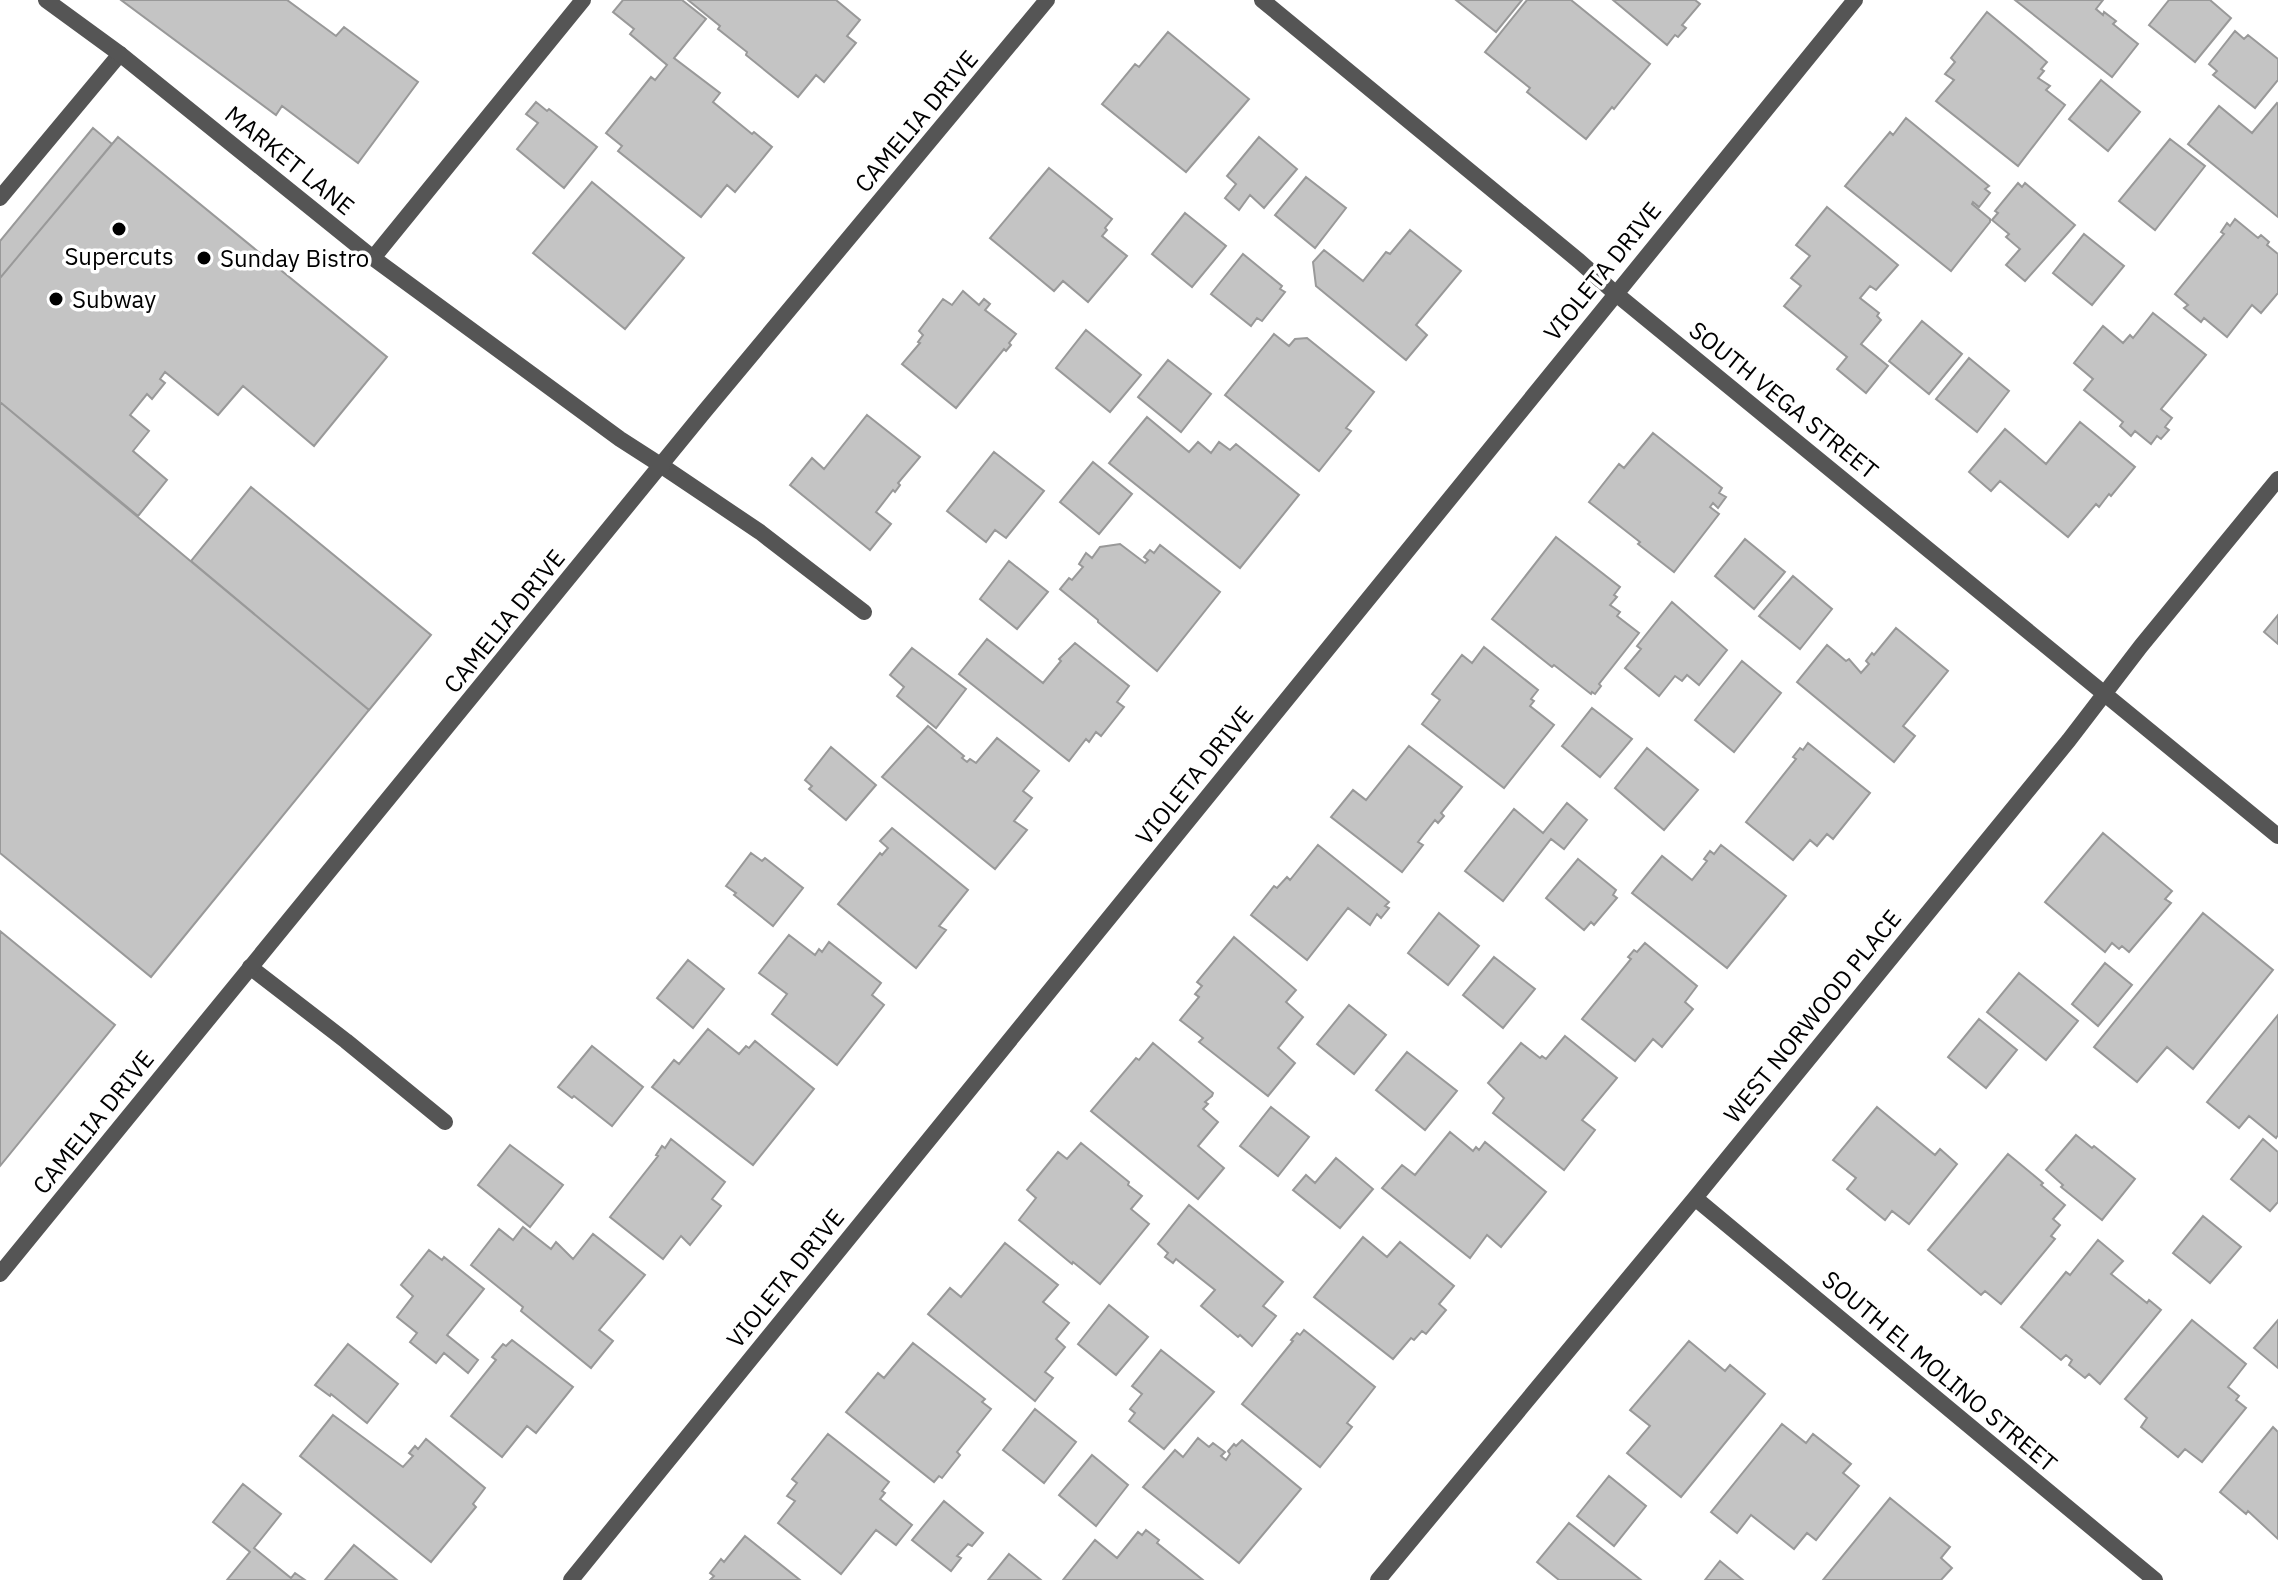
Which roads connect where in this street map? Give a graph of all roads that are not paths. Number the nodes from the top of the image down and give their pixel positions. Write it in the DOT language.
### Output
graph roads {
  1 [pos="46,0"];
  2 [pos="583,0"];
  3 [pos="1047,0"];
  4 [pos="1262,0"];
  5 [pos="1855,0"];
  6 [pos="120,54"];
  7 [pos="0,198"];
  8 [pos="373,258"];
  9 [pos="1615,293"];
  10 [pos="662,466"];
  11 [pos="2278,479"];
  12 [pos="864,612"];
  13 [pos="2104,693"];
  14 [pos="2278,836"];
  15 [pos="250,967"];
  16 [pos="445,1122"];
  17 [pos="1695,1198"];
  18 [pos="0,1274"];
  19 [pos="571,1580"];
  20 [pos="1378,1580"];
  21 [pos="2155,1580"];
  1 -- 6 [label="street, MARKET LANE"];
  2 -- 8 [label="street"];
  3 -- 10 [label="street, CAMELIA DRIVE"];
  4 -- 9 [label="street, SOUTH VEGA STREET"];
  5 -- 9 [label="street, VIOLETA DRIVE"];
  6 -- 7 [label="street"];
  6 -- 8 [label="street, MARKET LANE"];
  8 -- 10 [label="street, MARKET LANE"];
  9 -- 13 [label="street, SOUTH VEGA STREET"];
  9 -- 19 [label="street, VIOLETA DRIVE"];
  10 -- 12 [label="street, MARKET LANE"];
  10 -- 15 [label="street, CAMELIA DRIVE"];
  11 -- 13 [label="street, WEST NORWOOD PLACE"];
  13 -- 14 [label="street, SOUTH VEGA STREET"];
  13 -- 17 [label="street, WEST NORWOOD PLACE"];
  15 -- 16 [label="street"];
  15 -- 18 [label="street, CAMELIA DRIVE"];
  17 -- 20 [label="street, WEST NORWOOD PLACE"];
  17 -- 21 [label="street, SOUTH EL MOLINO STREET"];
}
